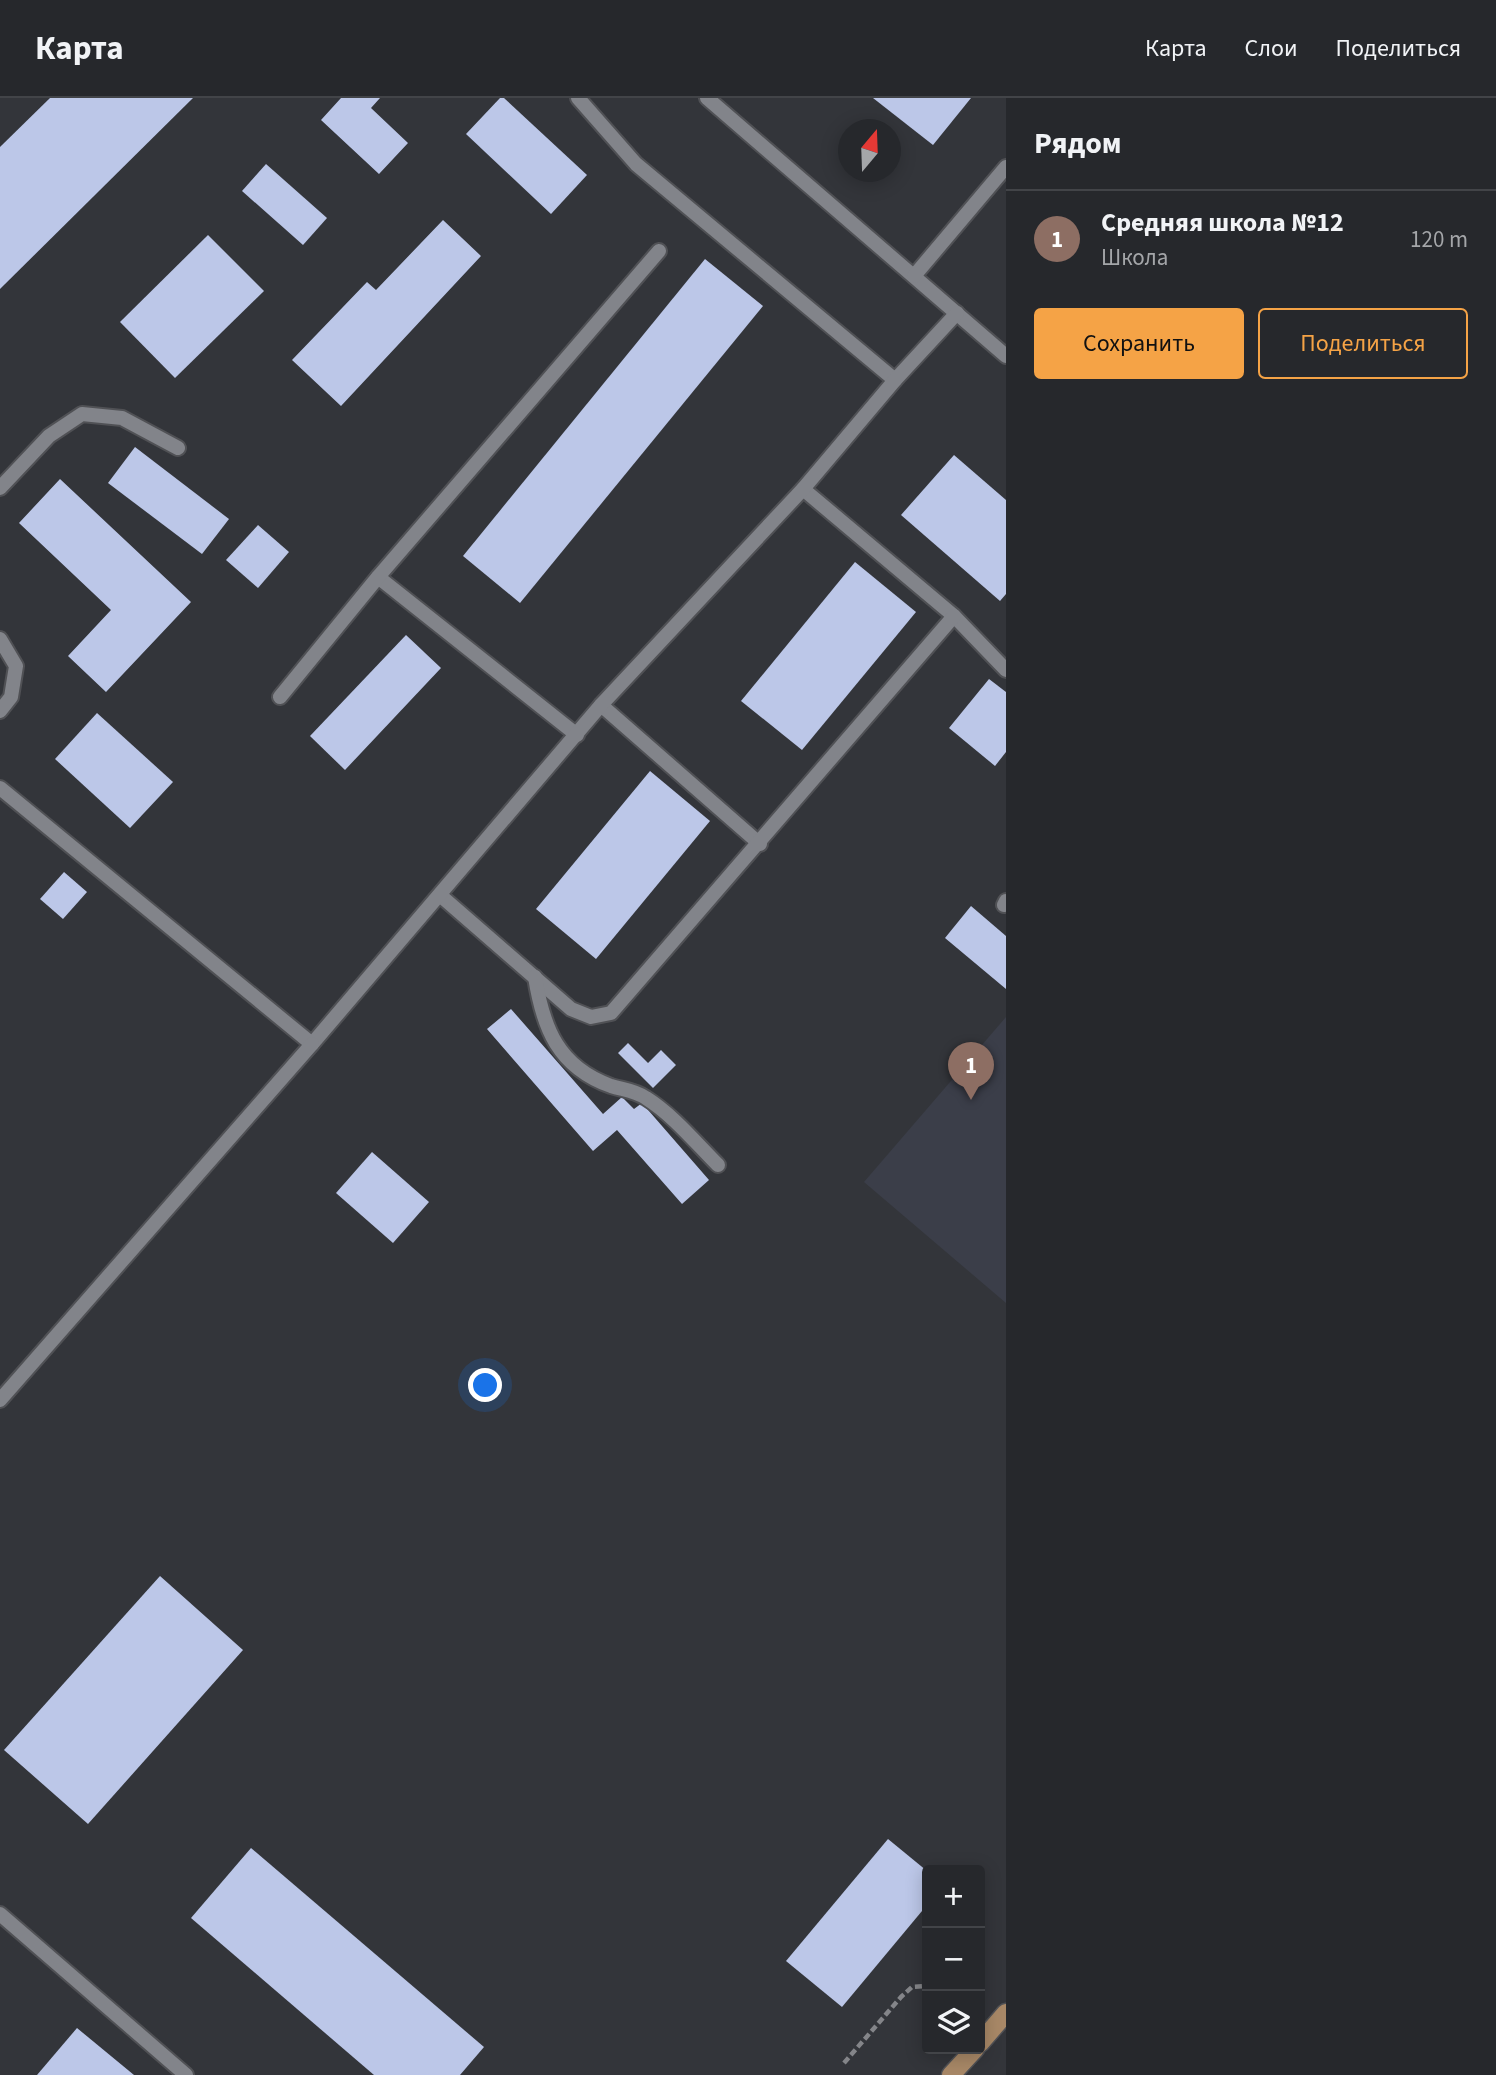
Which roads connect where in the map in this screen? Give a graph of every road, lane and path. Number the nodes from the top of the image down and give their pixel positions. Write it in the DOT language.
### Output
graph roads {
  1 [pos="578,98"];
  2 [pos="707,98"];
  3 [pos="1006,167"];
  4 [pos="659,251"];
  5 [pos="914,276"];
  6 [pos="957,313"];
  7 [pos="1006,356"];
  8 [pos="895,380"];
  9 [pos="178,448"];
  10 [pos="0,488"];
  11 [pos="803,489"];
  12 [pos="379,577"];
  13 [pos="954,616"];
  14 [pos="0,639"];
  15 [pos="1006,670"];
  16 [pos="281,697"];
  17 [pos="601,705"];
  18 [pos="0,711"];
  19 [pos="577,736"];
  20 [pos="0,788"];
  21 [pos="760,844"];
  22 [pos="441,896"];
  23 [pos="535,977"];
  24 [pos="312,1044"];
  25 [pos="718,1165"];
  26 [pos="0,1400"];
  27 [pos="0,1913"];
  28 [pos="922,1986"];
  29 [pos="1006,2013"];
  30 [pos="985,2037"];
  31 [pos="970,2054"];
  32 [pos="844,2063"];
  33 [pos="186,2075"];
  34 [pos="951,2075"];
  1 -- 8 [label="street"];
  2 -- 5 [label="street"];
  3 -- 5 [label="street"];
  4 -- 12 [label="street"];
  5 -- 6 [label="street"];
  6 -- 7 [label="street"];
  6 -- 8 [label="street"];
  8 -- 11 [label="street"];
  9 -- 10 [label="street"];
  11 -- 13 [label="street"];
  11 -- 17 [label="street"];
  12 -- 16 [label="street"];
  12 -- 19 [label="street"];
  13 -- 15 [label="street"];
  13 -- 21 [label="street"];
  14 -- 18 [label="street"];
  17 -- 19 [label="street"];
  17 -- 21 [label="street"];
  19 -- 22 [label="street"];
  20 -- 24 [label="street"];
  21 -- 23 [label="street"];
  22 -- 23 [label="street"];
  22 -- 24 [label="street"];
  23 -- 25 [label="street"];
  24 -- 26 [label="street"];
  27 -- 33 [label="street"];
  28 -- 32 [label="path"];
  29 -- 30 [label="main road"];
  31 -- 34 [label="main road"];
}
